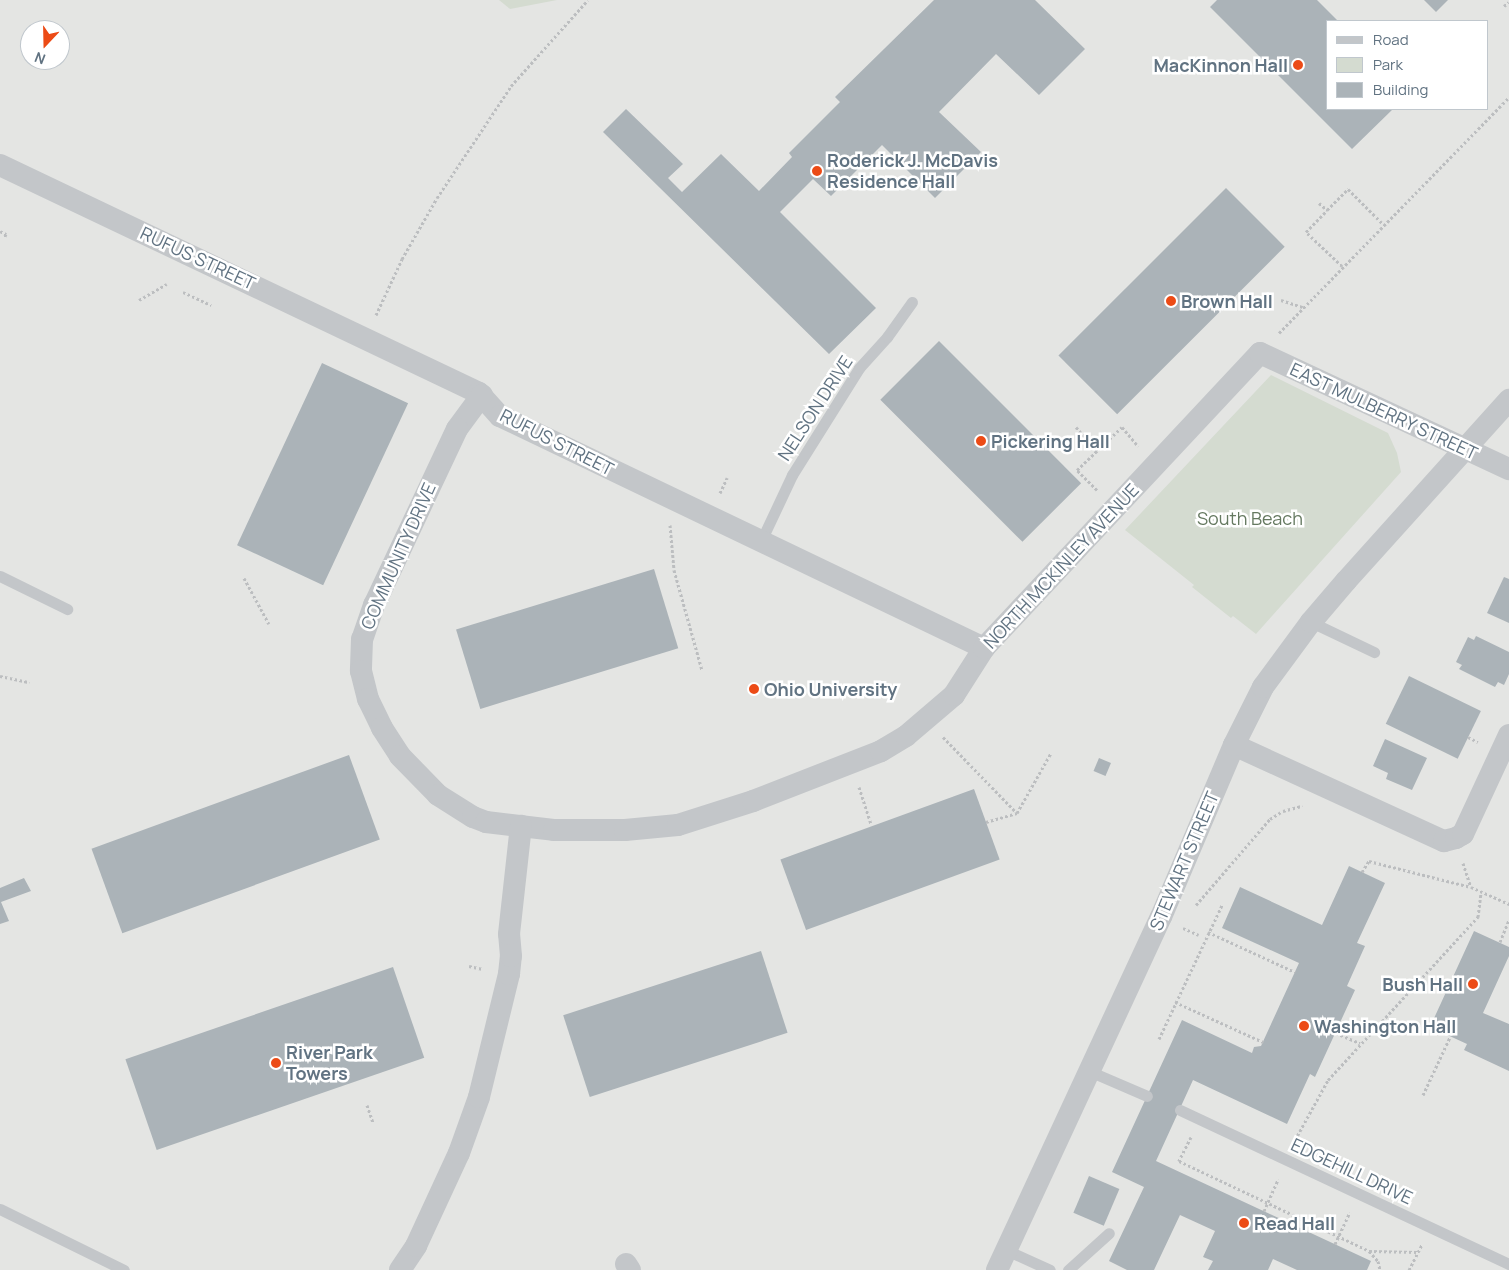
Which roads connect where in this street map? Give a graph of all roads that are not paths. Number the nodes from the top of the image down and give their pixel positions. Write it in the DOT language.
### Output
graph roads {
  1 [pos="0,164"];
  2 [pos="912,302"];
  3 [pos="1260,353"];
  4 [pos="482,395"];
  5 [pos="1509,400"];
  6 [pos="1464,449"];
  7 [pos="1509,469"];
  8 [pos="762,541"];
  9 [pos="0,576"];
  10 [pos="67,609"];
  11 [pos="1311,622"];
  12 [pos="984,648"];
  13 [pos="1374,652"];
  14 [pos="1509,735"];
  15 [pos="1234,744"];
  16 [pos="521,826"];
  17 [pos="1090,1071"];
  18 [pos="1147,1096"];
  19 [pos="1180,1110"];
  20 [pos="0,1210"];
  21 [pos="1109,1233"];
  22 [pos="1002,1260"];
  23 [pos="1509,1264"];
  24 [pos="124,1270"];
  25 [pos="400,1270"];
  26 [pos="1050,1270"];
  27 [pos="1068,1270"];
  1 -- 4 [label="street, RUFUS STREET"];
  2 -- 8 [label="lane, NELSON DRIVE"];
  3 -- 6 [label="street, EAST MULBERRY STREET"];
  3 -- 12 [label="street, NORTH MCKINLEY AVENUE"];
  4 -- 8 [label="street, RUFUS STREET"];
  4 -- 16 [label="street, COMMUNITY DRIVE"];
  5 -- 6 [label="street, STEWART STREET"];
  6 -- 7 [label="street, EAST MULBERRY STREET"];
  6 -- 11 [label="street, STEWART STREET"];
  8 -- 12 [label="street, RUFUS STREET"];
  9 -- 10 [label="lane"];
  11 -- 13 [label="lane"];
  11 -- 15 [label="street, STEWART STREET"];
  12 -- 16 [label="street, NORTH MCKINLEY AVENUE"];
  14 -- 15 [label="street"];
  15 -- 17 [label="street, STEWART STREET"];
  16 -- 25 [label="street"];
  17 -- 18 [label="lane"];
  17 -- 22 [label="street, STEWART STREET"];
  19 -- 23 [label="lane, EDGEHILL DRIVE"];
  20 -- 24 [label="lane"];
  21 -- 27 [label="lane"];
  22 -- 26 [label="lane"];
}
